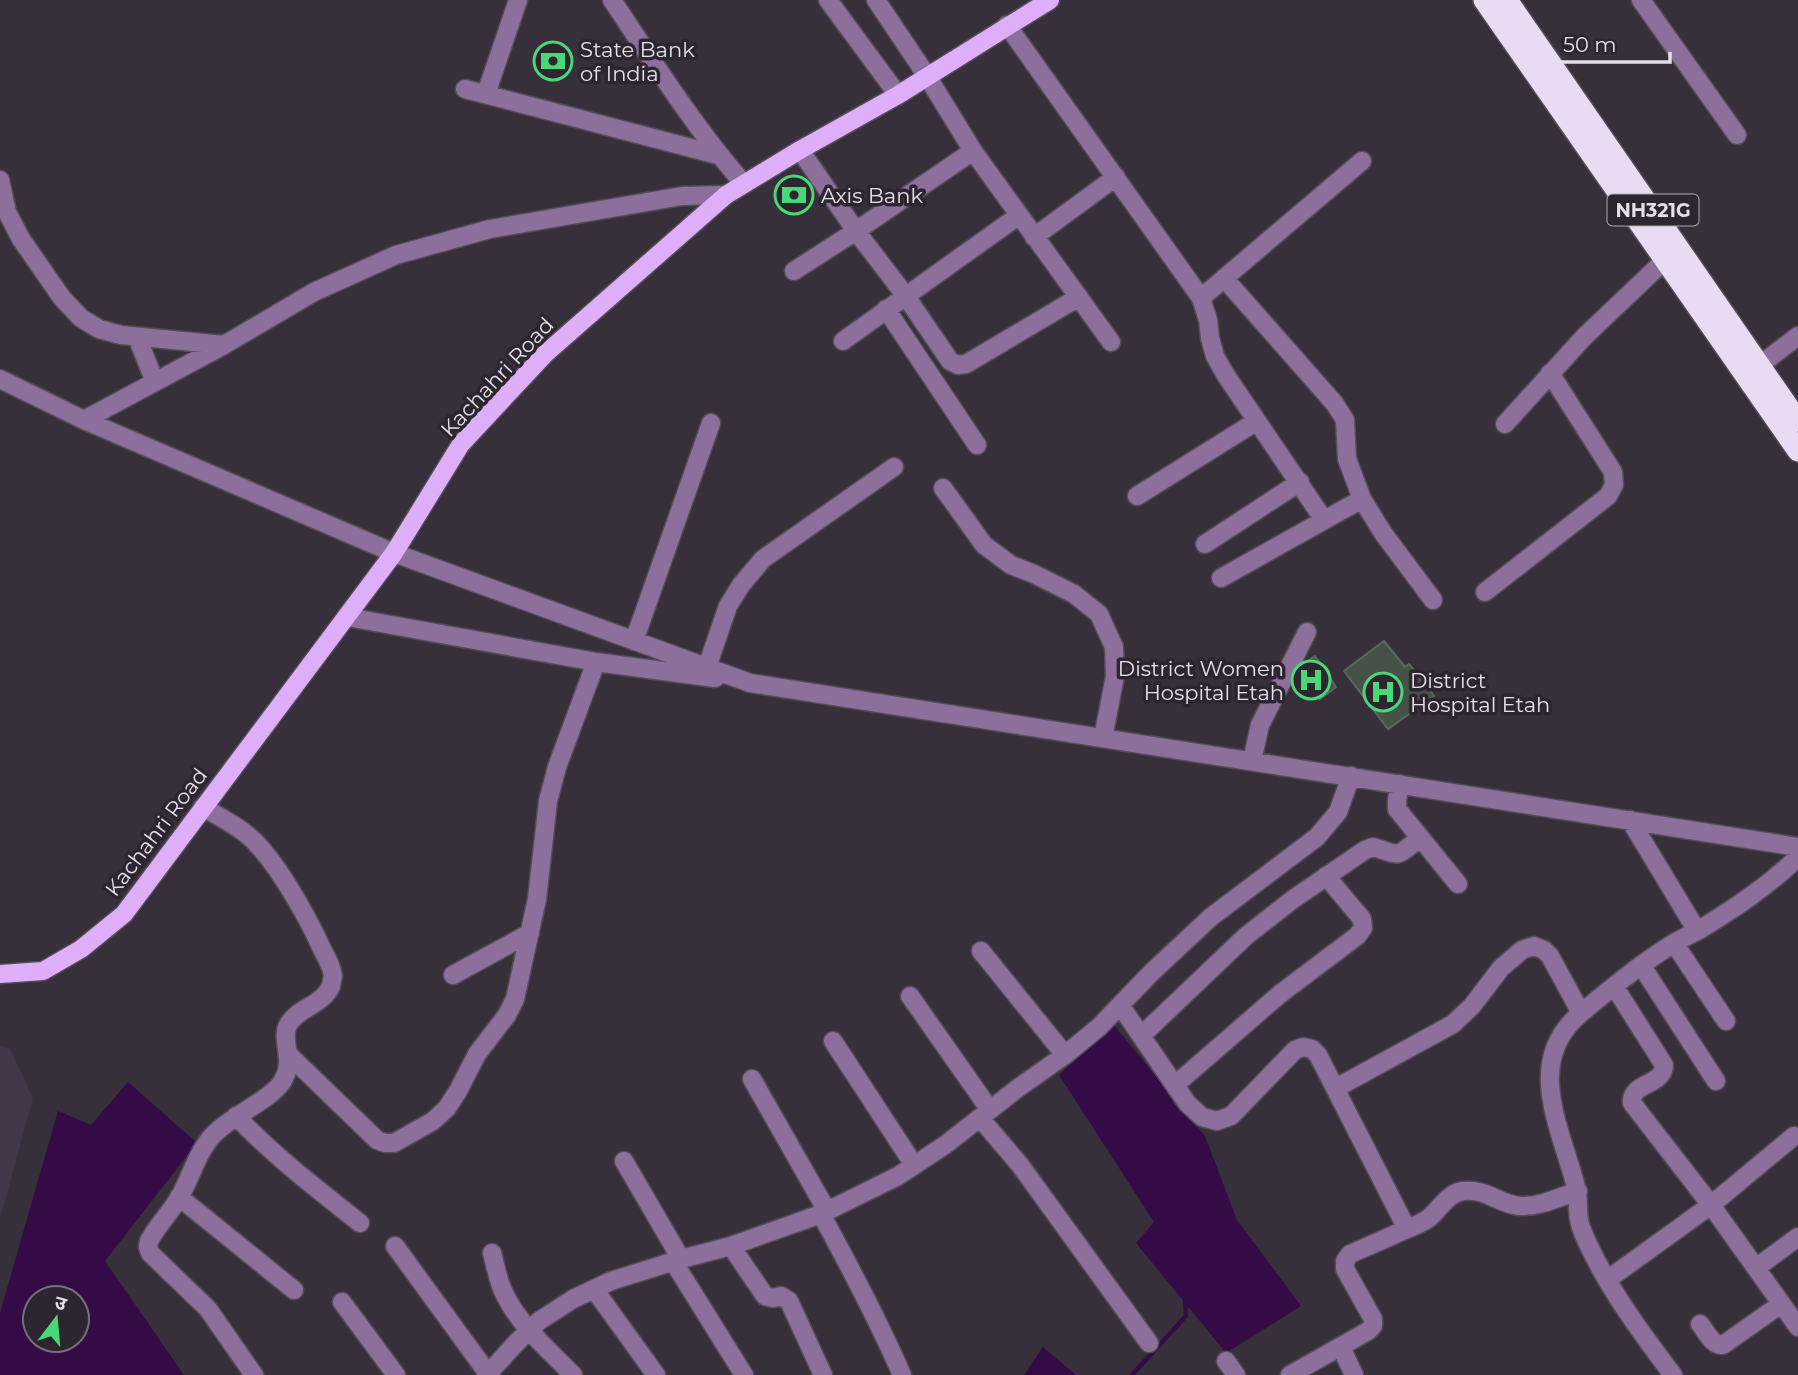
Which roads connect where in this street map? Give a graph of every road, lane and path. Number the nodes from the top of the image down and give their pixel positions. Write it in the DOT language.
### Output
graph roads {
  1 [pos="518,0"];
  2 [pos="612,0"];
  3 [pos="828,0"];
  4 [pos="876,0"];
  5 [pos="1050,0"];
  6 [pos="1507,0"];
  7 [pos="1641,0"];
  8 [pos="1487,1"];
  9 [pos="1007,25"];
  10 [pos="927,76"];
  11 [pos="465,89"];
  12 [pos="486,94"];
  13 [pos="898,95"];
  14 [pos="1737,135"];
  15 [pos="800,150"];
  16 [pos="973,151"];
  17 [pos="718,155"];
  18 [pos="1362,161"];
  19 [pos="1116,177"];
  20 [pos="0,180"];
  21 [pos="744,184"];
  22 [pos="726,195"];
  23 [pos="1018,216"];
  24 [pos="856,231"];
  25 [pos="1034,237"];
  26 [pos="1665,260"];
  27 [pos="794,271"];
  28 [pos="1224,278"];
  29 [pos="905,295"];
  30 [pos="1079,297"];
  31 [pos="1201,298"];
  32 [pos="886,309"];
  33 [pos="1798,336"];
  34 [pos="136,337"];
  35 [pos="843,341"];
  36 [pos="1111,342"];
  37 [pos="224,345"];
  38 [pos="1760,365"];
  39 [pos="1550,373"];
  40 [pos="0,379"];
  41 [pos="155,382"];
  42 [pos="84,419"];
  43 [pos="1798,421"];
  44 [pos="1257,422"];
  45 [pos="711,423"];
  46 [pos="1506,424"];
  47 [pos="977,445"];
  48 [pos="1798,452"];
  49 [pos="894,467"];
  50 [pos="1300,482"];
  51 [pos="943,488"];
  52 [pos="1137,496"];
  53 [pos="1362,499"];
  54 [pos="1324,520"];
  55 [pos="1205,544"];
  56 [pos="394,554"];
  57 [pos="1221,578"];
  58 [pos="1485,592"];
  59 [pos="1433,600"];
  60 [pos="346,617"];
  61 [pos="1307,632"];
  62 [pos="634,641"];
  63 [pos="596,662"];
  64 [pos="707,667"];
  65 [pos="750,683"];
  66 [pos="1103,738"];
  67 [pos="1252,761"];
  68 [pos="1350,776"];
  69 [pos="1400,784"];
  70 [pos="204,807"];
  71 [pos="1630,820"];
  72 [pos="1420,838"];
  73 [pos="1798,848"];
  74 [pos="1798,857"];
  75 [pos="1326,877"];
  76 [pos="1458,884"];
  77 [pos="1697,931"];
  78 [pos="530,933"];
  79 [pos="1674,943"];
  80 [pos="981,951"];
  81 [pos="1641,965"];
  82 [pos="0,974"];
  83 [pos="453,975"];
  84 [pos="1614,986"];
  85 [pos="910,996"];
  86 [pos="1120,1005"];
  87 [pos="1581,1013"];
  88 [pos="1726,1021"];
  89 [pos="1141,1036"];
  90 [pos="833,1041"];
  91 [pos="289,1055"];
  92 [pos="1065,1055"];
  93 [pos="752,1079"];
  94 [pos="1716,1082"];
  95 [pos="1175,1085"];
  96 [pos="1336,1088"];
  97 [pos="985,1114"];
  98 [pos="236,1116"];
  99 [pos="1794,1136"];
  100 [pos="624,1161"];
  101 [pos="914,1165"];
  102 [pos="1578,1191"];
  103 [pos="179,1197"];
  104 [pos="1711,1205"];
  105 [pos="824,1213"];
  106 [pos="360,1223"];
  107 [pos="1407,1229"];
  108 [pos="1798,1237"];
  109 [pos="395,1246"];
  110 [pos="731,1246"];
  111 [pos="492,1253"];
  112 [pos="677,1260"];
  113 [pos="1756,1268"];
  114 [pos="1607,1280"];
  115 [pos="594,1289"];
  116 [pos="294,1290"];
  117 [pos="342,1302"];
  118 [pos="1781,1304"];
  119 [pos="1700,1324"];
  120 [pos="1798,1327"];
  121 [pos="530,1331"];
  122 [pos="1149,1343"];
  123 [pos="1340,1347"];
  124 [pos="254,1375"];
  125 [pos="396,1375"];
  126 [pos="488,1375"];
  127 [pos="573,1375"];
  128 [pos="656,1375"];
  129 [pos="744,1375"];
  130 [pos="823,1375"];
  131 [pos="902,1375"];
  132 [pos="1290,1375"];
  133 [pos="1354,1375"];
  134 [pos="1673,1375"];
  1 -- 12 [label="street"];
  2 -- 17 [label="street"];
  3 -- 13 [label="street"];
  4 -- 10 [label="street"];
  5 -- 9 [label="main road, Kachahri Road"];
  6 -- 38 [label="highway, NH321G"];
  7 -- 14 [label="street"];
  8 -- 26 [label="highway"];
  9 -- 10 [label="main road, Kachahri Road"];
  9 -- 19 [label="street"];
  10 -- 13 [label="main road, Kachahri Road"];
  10 -- 16 [label="street"];
  11 -- 12 [label="street"];
  12 -- 17 [label="street"];
  13 -- 15 [label="main road, Kachahri Road"];
  15 -- 21 [label="main road, Kachahri Road"];
  15 -- 24 [label="street"];
  16 -- 23 [label="street"];
  16 -- 24 [label="street"];
  17 -- 21 [label="street"];
  18 -- 28 [label="street"];
  19 -- 25 [label="street"];
  19 -- 31 [label="street"];
  20 -- 34 [label="street"];
  21 -- 22 [label="main road, Kachahri Road"];
  22 -- 37 [label="street"];
  22 -- 56 [label="main road, Kachahri Road"];
  23 -- 25 [label="street"];
  23 -- 29 [label="street"];
  24 -- 27 [label="street"];
  24 -- 29 [label="street"];
  25 -- 30 [label="street"];
  26 -- 39 [label="street"];
  26 -- 48 [label="highway"];
  28 -- 31 [label="street"];
  28 -- 53 [label="street"];
  29 -- 30 [label="street"];
  29 -- 32 [label="street"];
  30 -- 36 [label="street"];
  31 -- 44 [label="street"];
  32 -- 35 [label="street"];
  32 -- 47 [label="street"];
  33 -- 38 [label="street"];
  34 -- 37 [label="street"];
  34 -- 41 [label="street"];
  37 -- 41 [label="street"];
  38 -- 43 [label="highway, NH321G"];
  39 -- 46 [label="street"];
  39 -- 58 [label="street"];
  40 -- 42 [label="street"];
  41 -- 42 [label="street"];
  42 -- 56 [label="street"];
  44 -- 50 [label="street"];
  44 -- 52 [label="street"];
  45 -- 62 [label="street"];
  49 -- 64 [label="street"];
  50 -- 54 [label="street"];
  50 -- 55 [label="street"];
  51 -- 66 [label="street"];
  53 -- 54 [label="street"];
  53 -- 59 [label="street"];
  54 -- 57 [label="street"];
  56 -- 60 [label="main road, Kachahri Road"];
  56 -- 62 [label="street"];
  60 -- 63 [label="street"];
  60 -- 70 [label="main road, Kachahri Road"];
  61 -- 67 [label="street"];
  62 -- 64 [label="street"];
  63 -- 65 [label="street"];
  63 -- 78 [label="street"];
  64 -- 65 [label="street"];
  65 -- 66 [label="street"];
  66 -- 67 [label="street"];
  67 -- 68 [label="street"];
  68 -- 69 [label="street"];
  68 -- 86 [label="street"];
  69 -- 71 [label="street"];
  69 -- 72 [label="street"];
  70 -- 82 [label="main road, Kachahri Road"];
  70 -- 91 [label="street"];
  71 -- 73 [label="street"];
  71 -- 77 [label="street"];
  72 -- 75 [label="street"];
  72 -- 76 [label="street"];
  74 -- 77 [label="street"];
  75 -- 89 [label="street"];
  75 -- 95 [label="street"];
  77 -- 79 [label="street"];
  78 -- 83 [label="street"];
  78 -- 91 [label="street"];
  79 -- 81 [label="street"];
  79 -- 88 [label="street"];
  80 -- 92 [label="street"];
  81 -- 84 [label="street"];
  81 -- 94 [label="street"];
  84 -- 87 [label="street"];
  84 -- 104 [label="street"];
  85 -- 97 [label="street"];
  86 -- 89 [label="street"];
  86 -- 92 [label="street"];
  87 -- 96 [label="street"];
  87 -- 102 [label="street"];
  89 -- 95 [label="street"];
  90 -- 101 [label="street"];
  91 -- 98 [label="street"];
  92 -- 97 [label="street"];
  93 -- 105 [label="street"];
  95 -- 96 [label="street"];
  96 -- 107 [label="street"];
  97 -- 101 [label="street"];
  97 -- 122 [label="street"];
  98 -- 103 [label="street"];
  98 -- 106 [label="street"];
  99 -- 104 [label="street"];
  100 -- 112 [label="street"];
  101 -- 105 [label="street"];
  102 -- 107 [label="street"];
  102 -- 114 [label="street"];
  103 -- 116 [label="street"];
  103 -- 124 [label="street"];
  104 -- 113 [label="street"];
  104 -- 114 [label="street"];
  105 -- 110 [label="street"];
  105 -- 131 [label="street"];
  107 -- 123 [label="street"];
  108 -- 113 [label="street"];
  109 -- 126 [label="street"];
  110 -- 112 [label="street"];
  110 -- 130 [label="street"];
  111 -- 121 [label="street"];
  112 -- 115 [label="street"];
  112 -- 129 [label="street"];
  113 -- 118 [label="street"];
  114 -- 134 [label="street"];
  115 -- 121 [label="street"];
  115 -- 128 [label="street"];
  117 -- 125 [label="street"];
  118 -- 119 [label="street"];
  118 -- 120 [label="street"];
  121 -- 126 [label="street"];
  121 -- 127 [label="street"];
  123 -- 132 [label="street"];
  123 -- 133 [label="street"];
}
